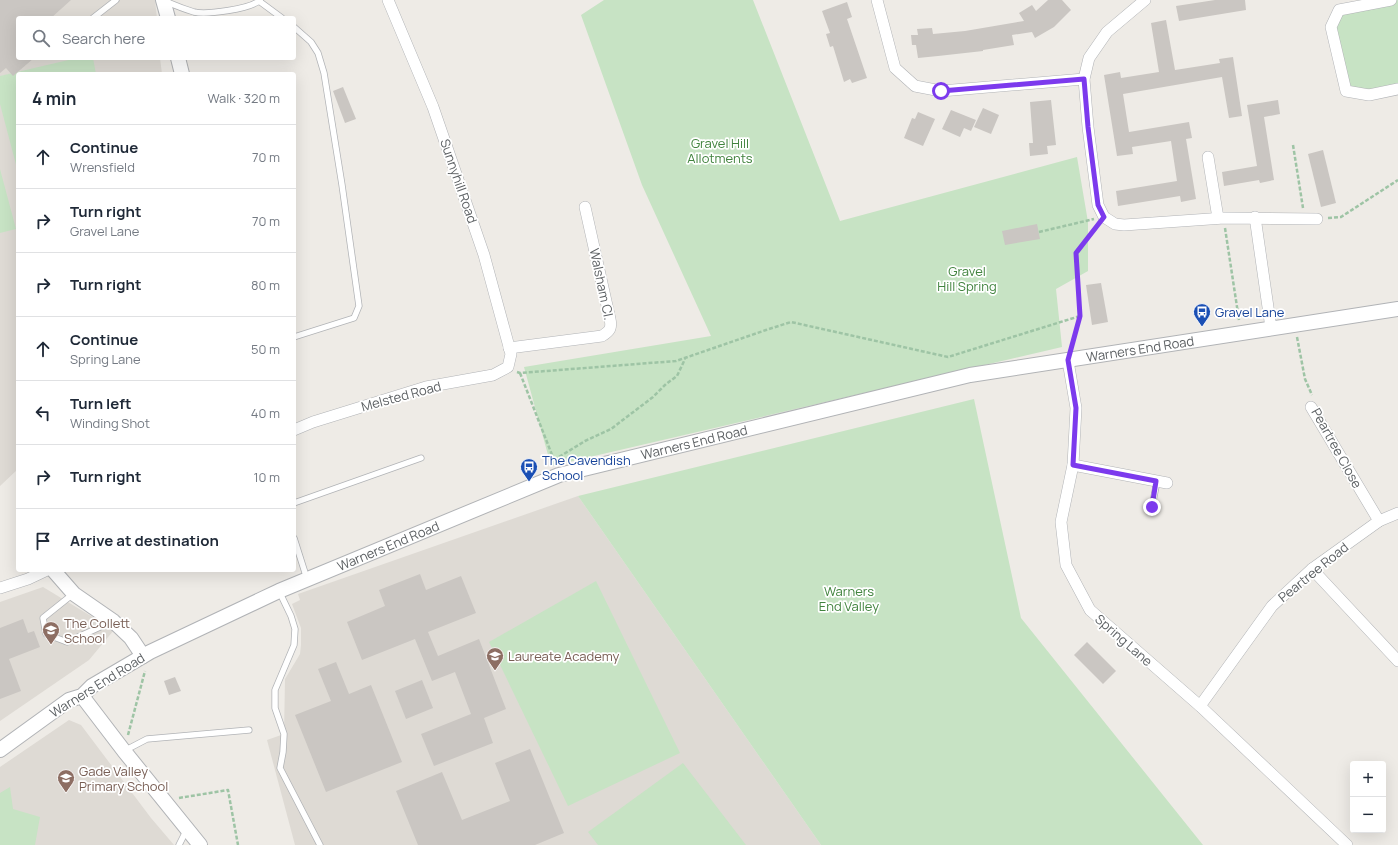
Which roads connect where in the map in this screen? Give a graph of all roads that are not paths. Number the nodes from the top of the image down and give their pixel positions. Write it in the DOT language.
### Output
graph roads {
  1 [pos="116,0"];
  2 [pos="163,0"];
  3 [pos="388,0"];
  4 [pos="877,0"];
  5 [pos="1145,0"];
  6 [pos="1391,0"];
  7 [pos="259,1"];
  8 [pos="96,16"];
  9 [pos="167,16"];
  10 [pos="279,16"];
  11 [pos="296,29"];
  12 [pos="179,60"];
  13 [pos="182,72"];
  14 [pos="1084,79"];
  15 [pos="1398,89"];
  16 [pos="1208,157"];
  17 [pos="585,207"];
  18 [pos="1221,218"];
  19 [pos="1254,218"];
  20 [pos="1316,219"];
  21 [pos="1398,309"];
  22 [pos="1271,328"];
  23 [pos="296,336"];
  24 [pos="509,348"];
  25 [pos="1068,360"];
  26 [pos="508,367"];
  27 [pos="1311,407"];
  28 [pos="296,429"];
  29 [pos="421,458"];
  30 [pos="1073,465"];
  31 [pos="1162,482"];
  32 [pos="296,502"];
  33 [pos="1152,507"];
  34 [pos="1398,513"];
  35 [pos="1379,521"];
  36 [pos="296,544"];
  37 [pos="1312,569"];
  38 [pos="43,572"];
  39 [pos="55,572"];
  40 [pos="307,580"];
  41 [pos="0,588"];
  42 [pos="279,591"];
  43 [pos="74,594"];
  44 [pos="113,621"];
  45 [pos="147,654"];
  46 [pos="1398,661"];
  47 [pos="82,696"];
  48 [pos="1200,706"];
  49 [pos="250,730"];
  50 [pos="0,750"];
  51 [pos="124,751"];
  52 [pos="187,828"];
  53 [pos="179,845"];
  54 [pos="200,845"];
  55 [pos="320,845"];
  56 [pos="1348,845"];
  1 -- 8 [label="lane"];
  2 -- 7 [label="lane"];
  2 -- 9 [label="street"];
  3 -- 24 [label="street, Sunnyhill Road"];
  4 -- 14 [label="street"];
  5 -- 14 [label="street"];
  6 -- 15 [label="street"];
  7 -- 10 [label="lane"];
  11 -- 23 [label="lane"];
  12 -- 13 [label="street"];
  14 -- 18 [label="street"];
  16 -- 18 [label="street"];
  17 -- 24 [label="street, Walsham Cl."];
  18 -- 19 [label="street"];
  19 -- 20 [label="street"];
  19 -- 22 [label="street"];
  21 -- 22 [label="street, Warners End Road"];
  22 -- 25 [label="street, Warners End Road"];
  24 -- 26 [label="street, Sunnyhill Road"];
  25 -- 30 [label="street, Spring Lane"];
  25 -- 40 [label="street, Warners End Road"];
  26 -- 28 [label="street, Melsted Road"];
  27 -- 35 [label="street, Peartree Close"];
  29 -- 32 [label="lane"];
  30 -- 31 [label="street"];
  30 -- 48 [label="street, Spring Lane"];
  31 -- 33 [label="lane"];
  34 -- 35 [label="street, Peartree Road"];
  35 -- 37 [label="street, Peartree Road"];
  36 -- 40 [label="lane"];
  37 -- 46 [label="street"];
  37 -- 48 [label="street, Peartree Road"];
  38 -- 41 [label="street"];
  39 -- 43 [label="street"];
  40 -- 42 [label="street, Warners End Road"];
  42 -- 45 [label="street, Warners End Road"];
  42 -- 55 [label="lane"];
  43 -- 44 [label="street"];
  43 -- 44 [label="lane"];
  44 -- 45 [label="street"];
  45 -- 47 [label="street, Warners End Road"];
  47 -- 50 [label="street, Warners End Road"];
  47 -- 51 [label="street"];
  48 -- 56 [label="street, Spring Lane"];
  49 -- 51 [label="lane"];
  51 -- 52 [label="street"];
  52 -- 53 [label="lane"];
  52 -- 54 [label="street"];
}
